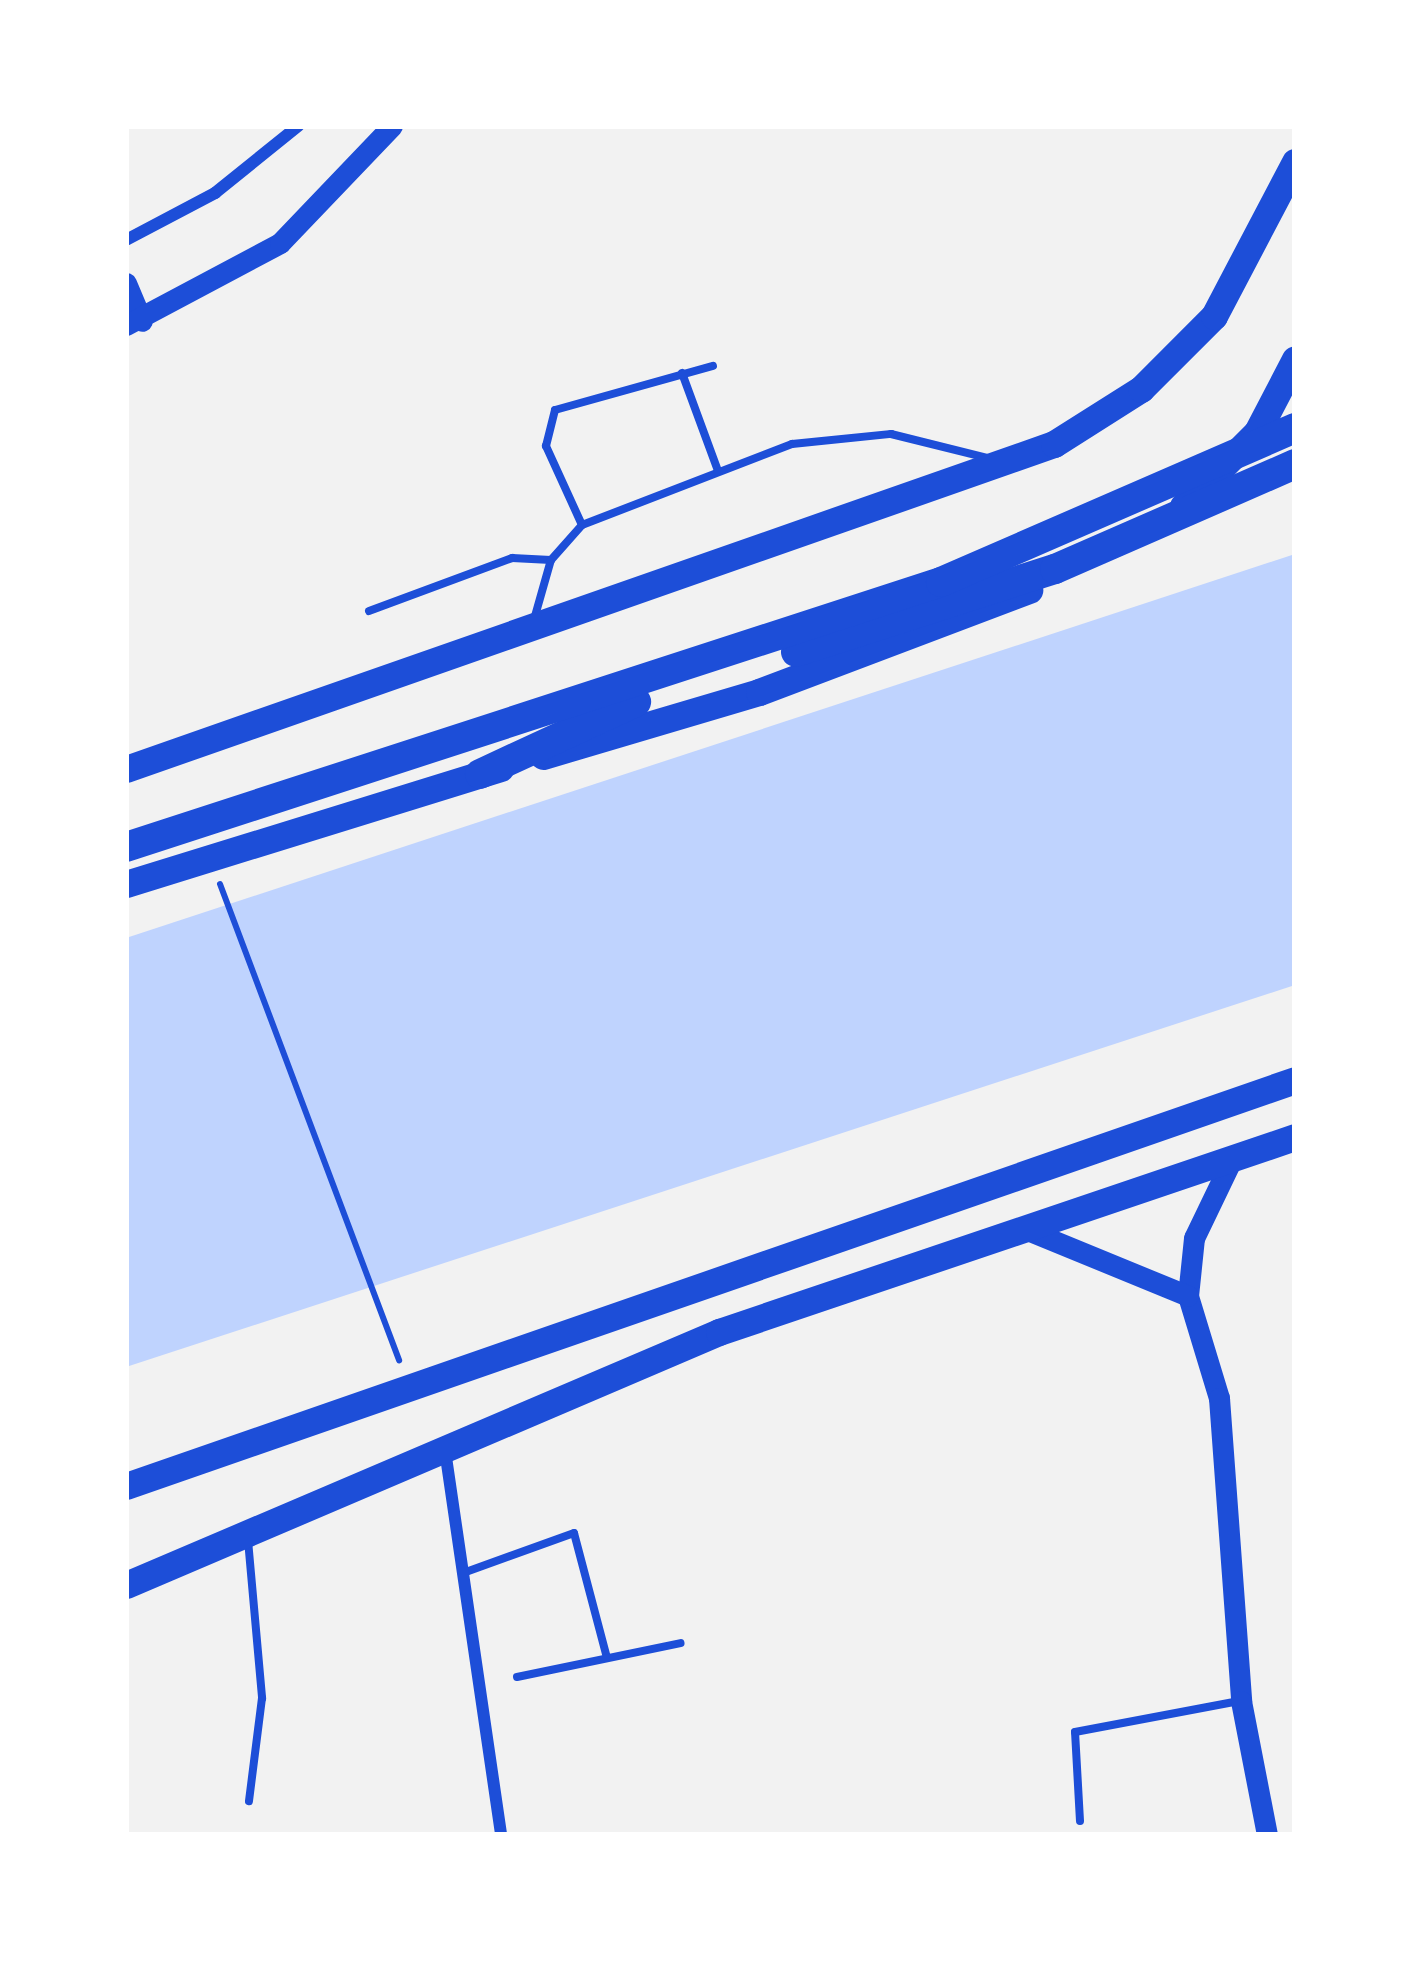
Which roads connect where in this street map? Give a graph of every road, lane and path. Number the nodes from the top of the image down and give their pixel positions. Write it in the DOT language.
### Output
graph roads {
  1 [pos="298,126"];
  2 [pos="392,126"];
  3 [pos="281,133"];
  4 [pos="1295,162"];
  5 [pos="126,240"];
  6 [pos="126,283"];
  7 [pos="134,322"];
  8 [pos="1295,359"];
  9 [pos="713,366"];
  10 [pos="682,373"];
  11 [pos="1295,428"];
  12 [pos="1006,464"];
  13 [pos="1295,464"];
  14 [pos="718,471"];
  15 [pos="582,525"];
  16 [pos="551,560"];
  17 [pos="369,611"];
  18 [pos="535,630"];
  19 [pos="126,769"];
  20 [pos="481,774"];
  21 [pos="126,847"];
  22 [pos="126,884"];
  23 [pos="226,897"];
  24 [pos="1295,1080"];
  25 [pos="1295,1137"];
  26 [pos="1233,1157"];
  27 [pos="1025,1229"];
  28 [pos="1188,1296"];
  29 [pos="399,1360"];
  30 [pos="444,1442"];
  31 [pos="126,1486"];
  32 [pos="247,1532"];
  33 [pos="463,1573"];
  34 [pos="126,1585"];
  35 [pos="681,1643"];
  36 [pos="607,1658"];
  37 [pos="517,1677"];
  38 [pos="1240,1701"];
  39 [pos="249,1801"];
  40 [pos="1080,1821"];
  41 [pos="501,1835"];
  42 [pos="1267,1835"];
  1 -- 3 [label="street"];
  2 -- 7 [label="street"];
  3 -- 5 [label="street"];
  4 -- 12 [label="main road"];
  6 -- 7 [label="street"];
  8 -- 20 [label="main road"];
  9 -- 10 [label="lane"];
  10 -- 14 [label="lane"];
  10 -- 15 [label="lane"];
  11 -- 21 [label="highway"];
  12 -- 14 [label="lane"];
  12 -- 18 [label="main road"];
  13 -- 20 [label="highway"];
  14 -- 15 [label="lane"];
  15 -- 16 [label="lane"];
  16 -- 17 [label="lane"];
  16 -- 18 [label="lane"];
  18 -- 19 [label="main road"];
  20 -- 22 [label="main road"];
  23 -- 29 [label="path"];
  24 -- 31 [label="main road"];
  25 -- 26 [label="main road"];
  26 -- 27 [label="main road"];
  26 -- 28 [label="street"];
  27 -- 28 [label="street"];
  27 -- 30 [label="main road"];
  28 -- 38 [label="street"];
  30 -- 32 [label="main road"];
  30 -- 33 [label="street"];
  32 -- 34 [label="main road"];
  32 -- 39 [label="lane"];
  33 -- 36 [label="lane"];
  33 -- 41 [label="street"];
  35 -- 36 [label="lane"];
  36 -- 37 [label="lane"];
  38 -- 40 [label="lane"];
  38 -- 42 [label="street"];
}
